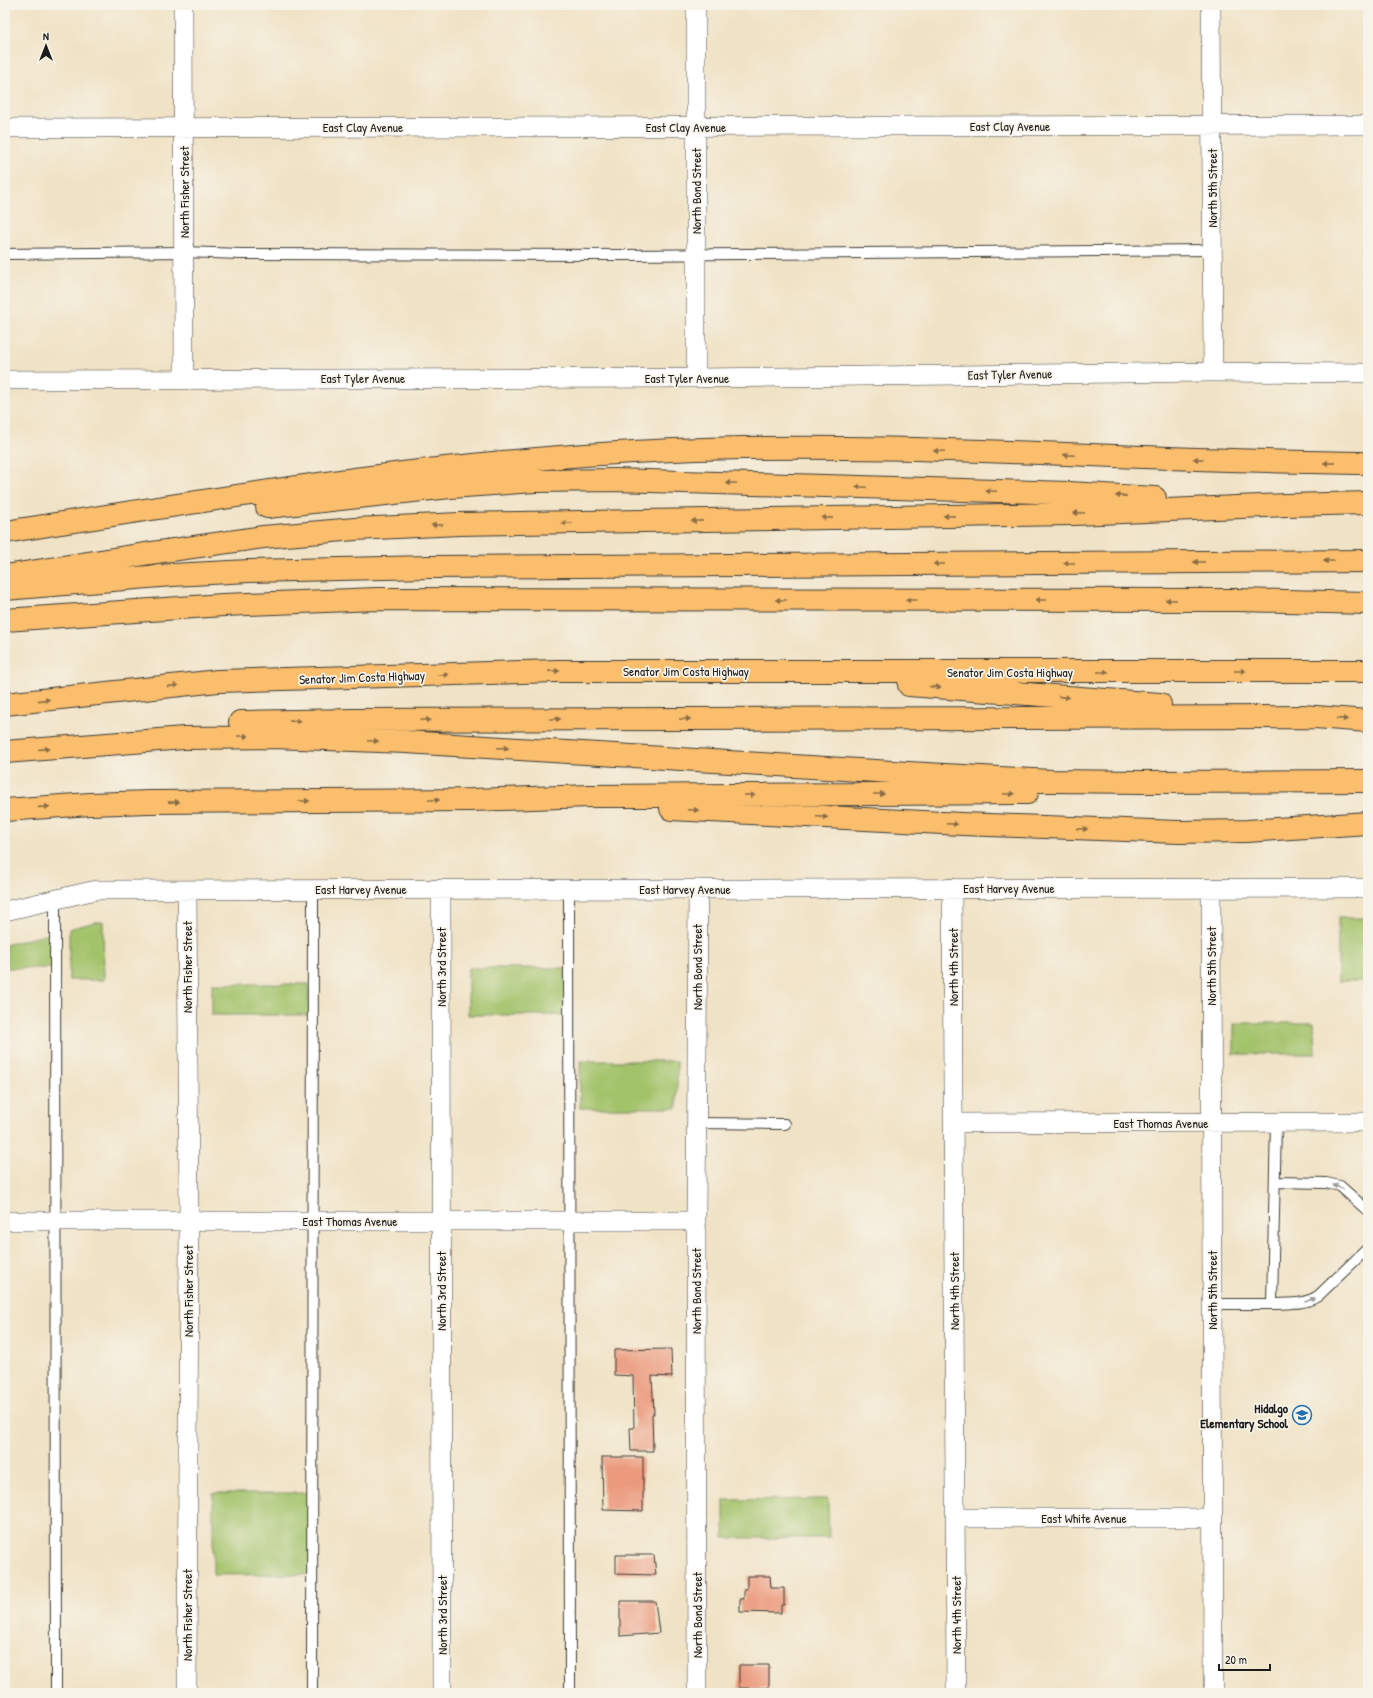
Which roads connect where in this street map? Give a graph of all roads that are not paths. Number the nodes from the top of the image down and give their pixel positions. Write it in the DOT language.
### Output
graph roads {
  1 [pos="184,5"];
  2 [pos="696,5"];
  3 [pos="1211,5"];
  4 [pos="1212,126"];
  5 [pos="1368,126"];
  6 [pos="184,127"];
  7 [pos="696,127"];
  8 [pos="5,128"];
  9 [pos="1212,250"];
  10 [pos="184,252"];
  11 [pos="5,254"];
  12 [pos="696,254"];
  13 [pos="1213,372"];
  14 [pos="1368,372"];
  15 [pos="184,378"];
  16 [pos="696,378"];
  17 [pos="5,380"];
  18 [pos="1368,463"];
  19 [pos="1368,503"];
  20 [pos="1286,505"];
  21 [pos="5,532"];
  22 [pos="1368,561"];
  23 [pos="5,576"];
  24 [pos="5,588"];
  25 [pos="1368,590"];
  26 [pos="1238,600"];
  27 [pos="1368,603"];
  28 [pos="5,620"];
  29 [pos="742,671"];
  30 [pos="1368,671"];
  31 [pos="5,704"];
  32 [pos="1317,717"];
  33 [pos="1368,721"];
  34 [pos="5,737"];
  35 [pos="5,752"];
  36 [pos="1368,782"];
  37 [pos="472,800"];
  38 [pos="5,810"];
  39 [pos="1368,823"];
  40 [pos="952,888"];
  41 [pos="1211,888"];
  42 [pos="1368,888"];
  43 [pos="313,889"];
  44 [pos="441,889"];
  45 [pos="569,889"];
  46 [pos="698,889"];
  47 [pos="187,890"];
  48 [pos="55,899"];
  49 [pos="5,911"];
  50 [pos="1368,1122"];
  51 [pos="696,1123"];
  52 [pos="953,1123"];
  53 [pos="1211,1123"];
  54 [pos="1276,1123"];
  55 [pos="785,1124"];
  56 [pos="1275,1182"];
  57 [pos="1368,1211"];
  58 [pos="570,1220"];
  59 [pos="696,1220"];
  60 [pos="5,1221"];
  61 [pos="56,1221"];
  62 [pos="189,1221"];
  63 [pos="312,1221"];
  64 [pos="441,1221"];
  65 [pos="1368,1248"];
  66 [pos="1212,1304"];
  67 [pos="1272,1304"];
  68 [pos="955,1518"];
  69 [pos="1213,1518"];
  70 [pos="56,1693"];
  71 [pos="187,1693"];
  72 [pos="312,1693"];
  73 [pos="442,1693"];
  74 [pos="570,1693"];
  75 [pos="697,1693"];
  76 [pos="956,1693"];
  77 [pos="1214,1693"];
  1 -- 6 [label="street, North Fisher Street"];
  2 -- 7 [label="street, North Bond Street"];
  3 -- 4 [label="street, North 5th Street"];
  4 -- 5 [label="street, East Clay Avenue"];
  4 -- 7 [label="street, East Clay Avenue"];
  4 -- 9 [label="street, North 5th Street"];
  6 -- 7 [label="street, East Clay Avenue"];
  6 -- 8 [label="street, East Clay Avenue"];
  6 -- 10 [label="street, North Fisher Street"];
  7 -- 12 [label="street, North Bond Street"];
  9 -- 12 [label="lane"];
  9 -- 13 [label="street, North 5th Street"];
  10 -- 11 [label="lane"];
  10 -- 12 [label="lane"];
  10 -- 15 [label="street, North Fisher Street"];
  12 -- 16 [label="street, North Bond Street"];
  13 -- 14 [label="street, East Tyler Avenue"];
  13 -- 16 [label="street, East Tyler Avenue"];
  15 -- 16 [label="street, East Tyler Avenue"];
  15 -- 17 [label="street, East Tyler Avenue"];
  18 -- 21 [label="highway, one-way"];
  19 -- 20 [label="highway"];
  20 -- 21 [label="highway, one-way"];
  20 -- 23 [label="highway, one-way"];
  22 -- 24 [label="highway, one-way"];
  25 -- 26 [label="highway"];
  26 -- 27 [label="highway"];
  26 -- 28 [label="highway, one-way"];
  29 -- 30 [label="highway, Senator Jim Costa Highway, one-way"];
  31 -- 29 [label="highway, Senator Jim Costa Highway, one-way"];
  29 -- 32 [label="highway, one-way"];
  32 -- 33 [label="highway, one-way"];
  34 -- 32 [label="highway, one-way"];
  35 -- 36 [label="highway, one-way"];
  37 -- 36 [label="highway, one-way"];
  38 -- 37 [label="highway, one-way"];
  37 -- 39 [label="highway, one-way"];
  40 -- 41 [label="street, East Harvey Avenue"];
  40 -- 46 [label="street, East Harvey Avenue"];
  40 -- 52 [label="street, North 4th Street"];
  41 -- 42 [label="street, East Harvey Avenue"];
  41 -- 53 [label="street, North 5th Street"];
  43 -- 44 [label="street, East Harvey Avenue"];
  43 -- 47 [label="street, East Harvey Avenue"];
  43 -- 63 [label="lane"];
  44 -- 45 [label="street, East Harvey Avenue"];
  44 -- 64 [label="street, North 3rd Street"];
  45 -- 46 [label="street, East Harvey Avenue"];
  45 -- 58 [label="lane"];
  46 -- 51 [label="street, North Bond Street"];
  47 -- 48 [label="street, East Harvey Avenue"];
  47 -- 62 [label="street, North Fisher Street"];
  48 -- 49 [label="street, East Harvey Avenue"];
  48 -- 61 [label="lane"];
  50 -- 54 [label="street, East Thomas Avenue"];
  51 -- 55 [label="lane"];
  51 -- 59 [label="street, North Bond Street"];
  52 -- 53 [label="street, East Thomas Avenue"];
  52 -- 68 [label="street, North 4th Street"];
  53 -- 54 [label="street, East Thomas Avenue"];
  53 -- 66 [label="street, North 5th Street"];
  54 -- 56 [label="lane"];
  57 -- 56 [label="lane, one-way"];
  56 -- 67 [label="lane"];
  58 -- 59 [label="street, East Thomas Avenue"];
  58 -- 64 [label="street, East Thomas Avenue"];
  58 -- 74 [label="lane"];
  59 -- 75 [label="street, North Bond Street"];
  60 -- 61 [label="street, East Thomas Avenue"];
  61 -- 62 [label="street, East Thomas Avenue"];
  61 -- 70 [label="lane"];
  62 -- 63 [label="street, East Thomas Avenue"];
  62 -- 71 [label="street, North Fisher Street"];
  63 -- 64 [label="street, East Thomas Avenue"];
  63 -- 72 [label="lane"];
  64 -- 73 [label="street, North 3rd Street"];
  67 -- 65 [label="lane, one-way"];
  66 -- 67 [label="lane"];
  66 -- 69 [label="street, North 5th Street"];
  68 -- 69 [label="street, East White Avenue"];
  68 -- 76 [label="street, North 4th Street"];
  69 -- 77 [label="street, North 5th Street"];
}
